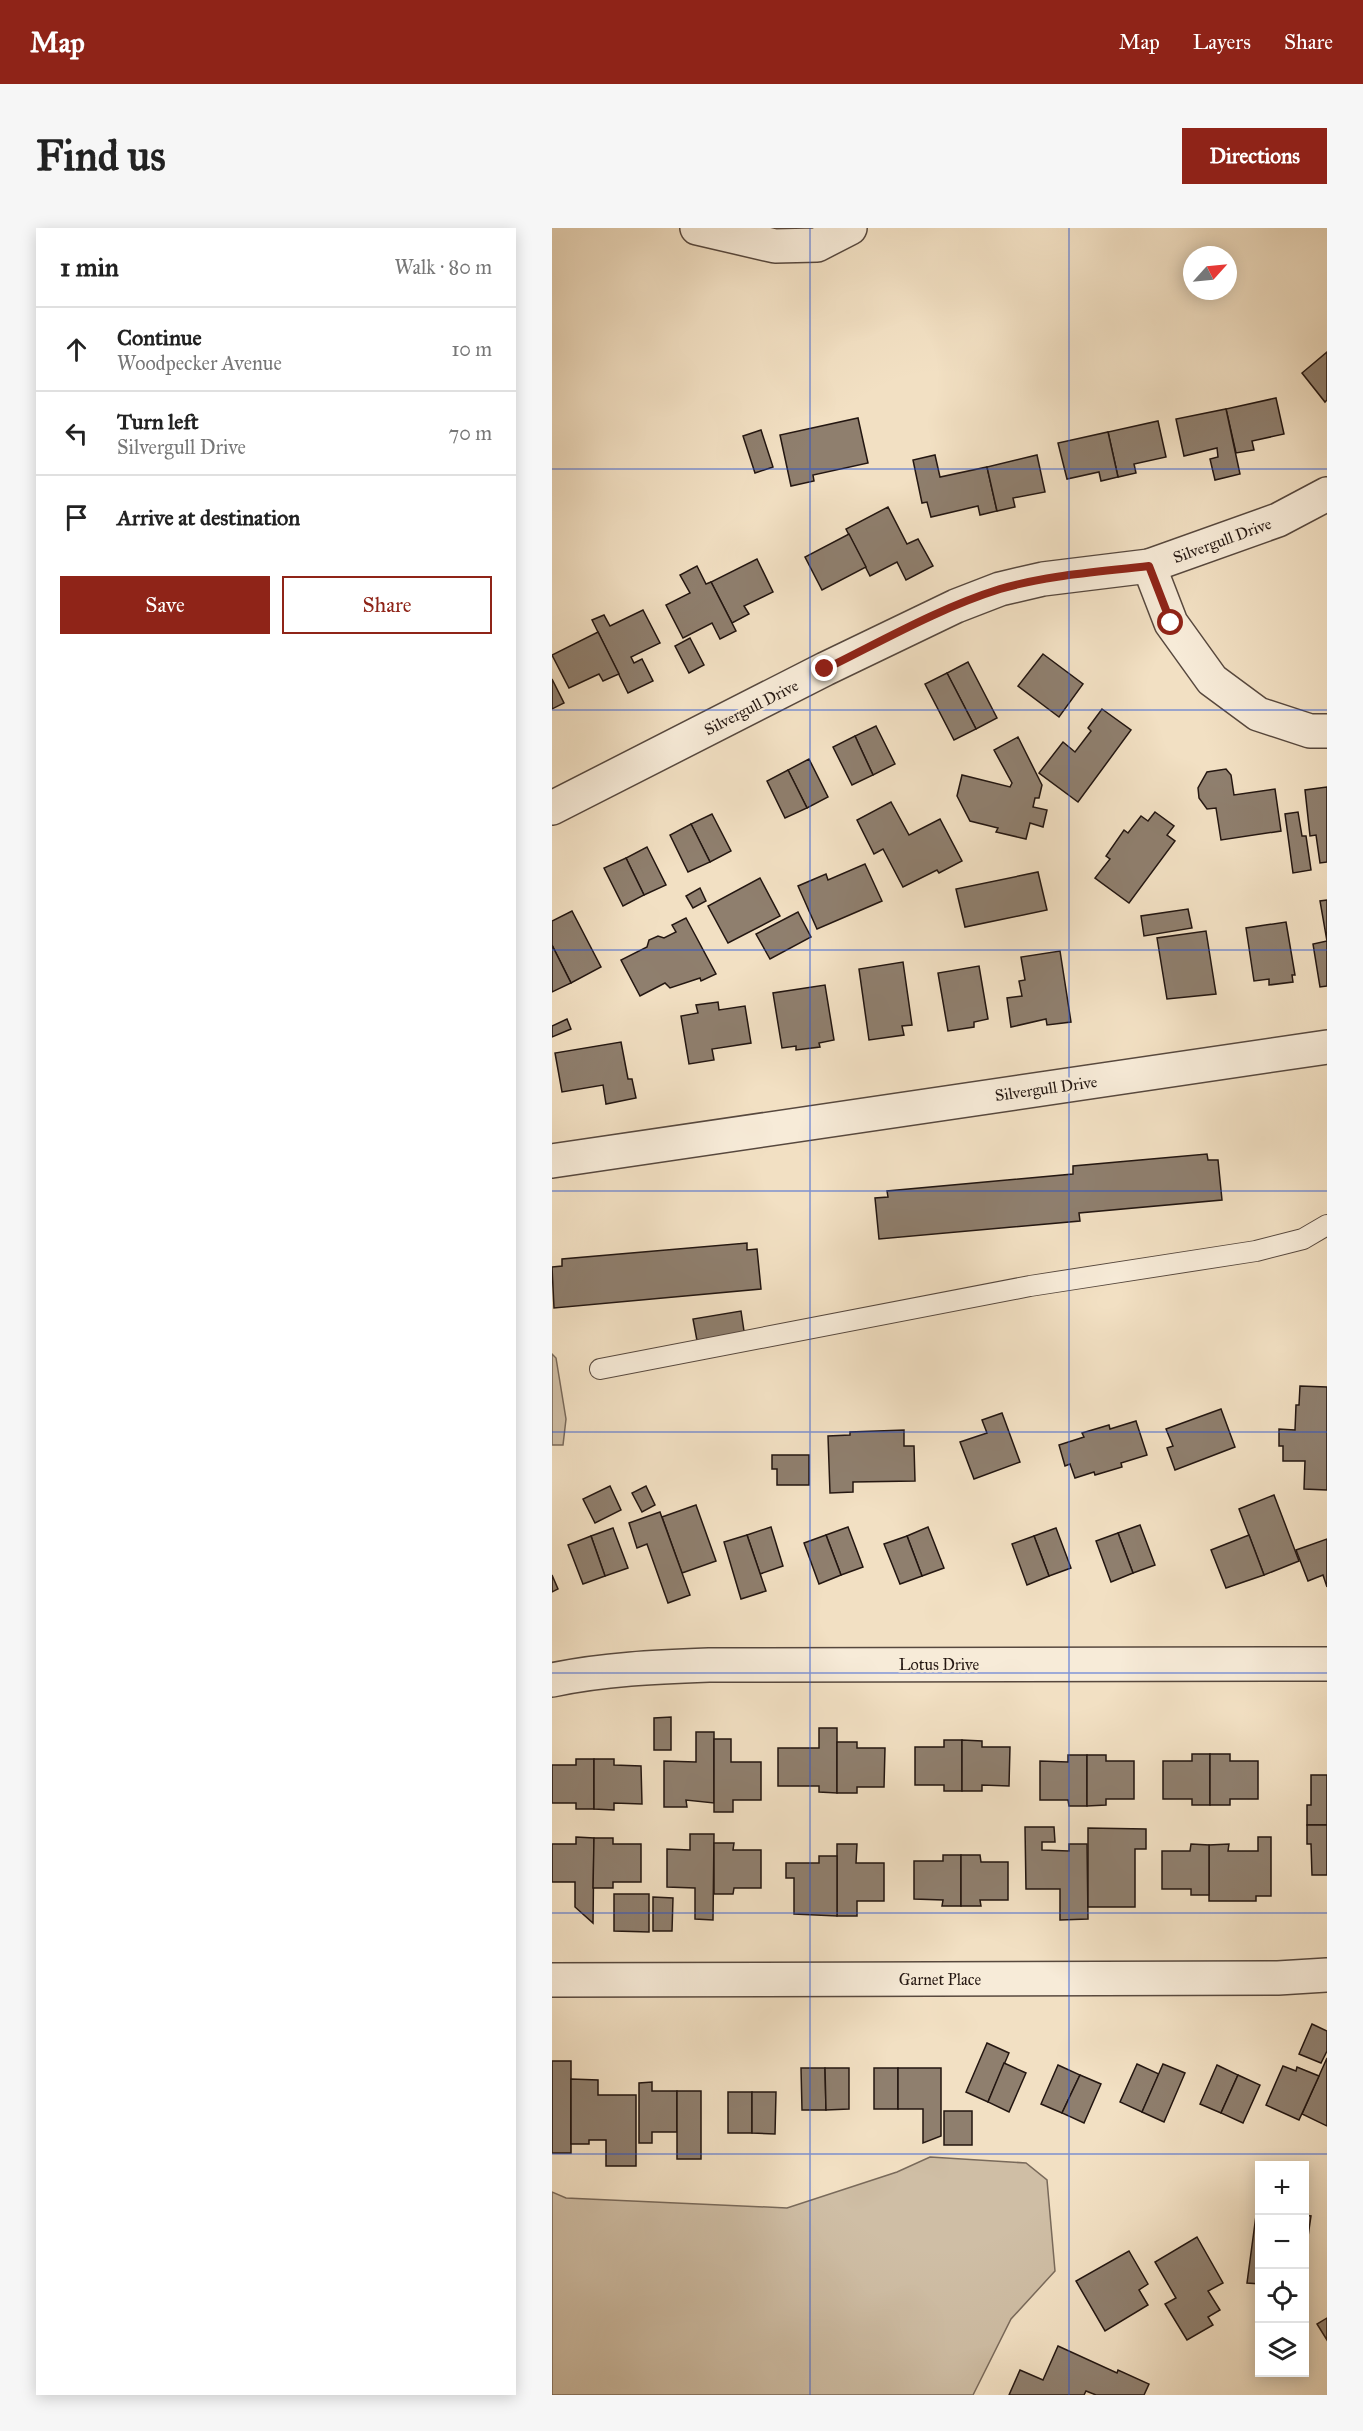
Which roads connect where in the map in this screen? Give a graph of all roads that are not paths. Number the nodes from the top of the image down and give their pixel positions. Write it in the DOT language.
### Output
graph roads {
  1 [pos="697,228"];
  2 [pos="850,228"];
  3 [pos="1327,494"];
  4 [pos="1149,566"];
  5 [pos="1327,731"];
  6 [pos="552,808"];
  7 [pos="1327,1047"];
  8 [pos="552,1161"];
  9 [pos="1327,1225"];
  10 [pos="600,1369"];
  11 [pos="1327,1664"];
  12 [pos="552,1680"];
  13 [pos="1327,1975"];
  14 [pos="552,1980"];
  1 -- 2 [label="street"];
  3 -- 4 [label="street, Silvergull Drive"];
  4 -- 5 [label="street"];
  4 -- 6 [label="street, Silvergull Drive"];
  7 -- 8 [label="street, Silvergull Drive"];
  9 -- 10 [label="lane"];
  11 -- 12 [label="street, Lotus Drive"];
  13 -- 14 [label="street, Garnet Place"];
}
